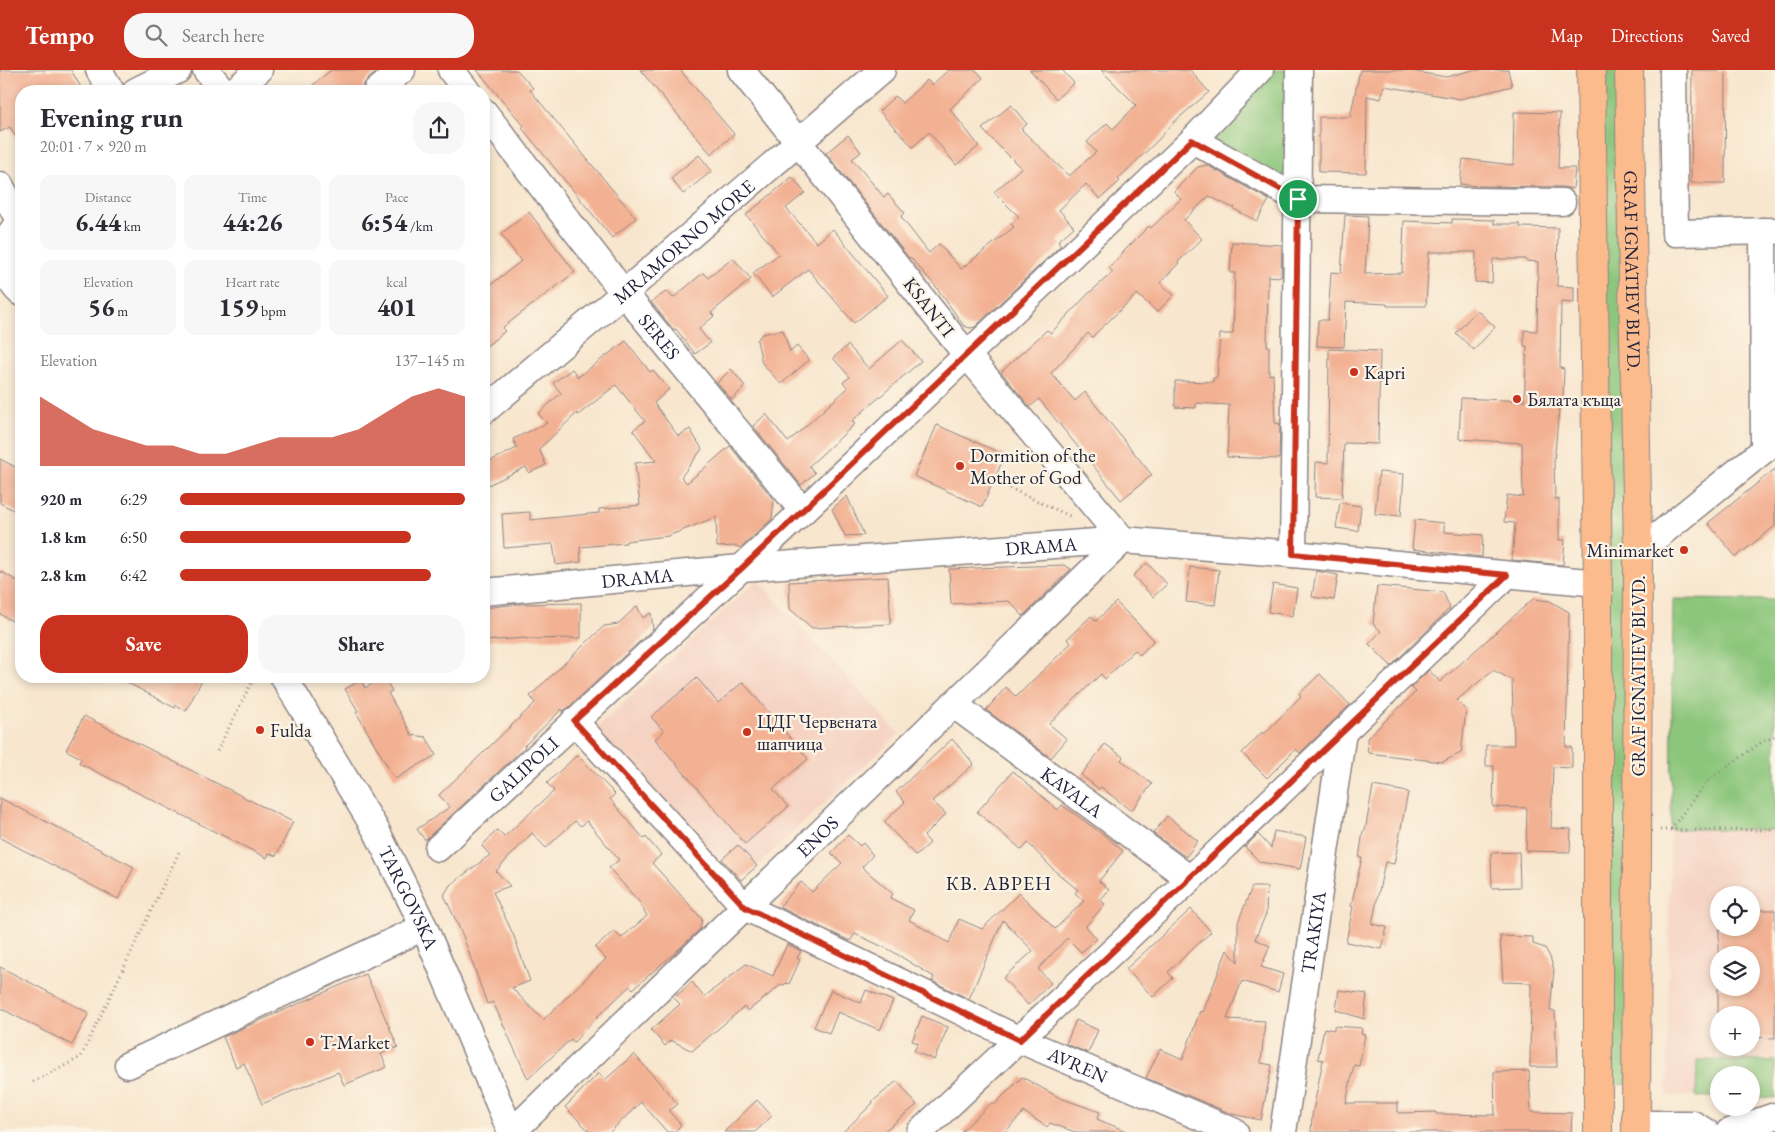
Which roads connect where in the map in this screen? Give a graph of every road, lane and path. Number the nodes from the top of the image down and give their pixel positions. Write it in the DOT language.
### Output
graph roads {
  1 [pos="99,70"];
  2 [pos="178,70"];
  3 [pos="206,70"];
  4 [pos="259,70"];
  5 [pos="402,70"];
  6 [pos="451,70"];
  7 [pos="741,70"];
  8 [pos="882,70"];
  9 [pos="1260,70"];
  10 [pos="1299,70"];
  11 [pos="1591,70"];
  12 [pos="1629,70"];
  13 [pos="1673,70"];
  14 [pos="108,85"];
  15 [pos="148,85"];
  16 [pos="218,85"];
  17 [pos="241,85"];
  18 [pos="384,85"];
  19 [pos="462,85"];
  20 [pos="490,120"];
  21 [pos="1192,140"];
  22 [pos="799,141"];
  23 [pos="0,185"];
  24 [pos="1298,199"];
  25 [pos="1562,202"];
  26 [pos="15,213"];
  27 [pos="15,226"];
  28 [pos="1769,231"];
  29 [pos="10,289"];
  30 [pos="624,293"];
  31 [pos="966,354"];
  32 [pos="490,406"];
  33 [pos="1770,445"];
  34 [pos="1005,486"];
  35 [pos="803,511"];
  36 [pos="1080,520"];
  37 [pos="1123,540"];
  38 [pos="1638,552"];
  39 [pos="1293,554"];
  40 [pos="742,568"];
  41 [pos="1507,575"];
  42 [pos="1598,583"];
  43 [pos="490,591"];
  44 [pos="251,683"];
  45 [pos="287,683"];
  46 [pos="953,704"];
  47 [pos="574,721"];
  48 [pos="1343,732"];
  49 [pos="1775,736"];
  50 [pos="217,751"];
  51 [pos="1670,829"];
  52 [pos="1775,830"];
  53 [pos="1637,831"];
  54 [pos="438,848"];
  55 [pos="180,850"];
  56 [pos="1190,879"];
  57 [pos="745,907"];
  58 [pos="424,927"];
  59 [pos="1020,1040"];
  60 [pos="128,1065"];
  61 [pos="33,1082"];
  62 [pos="1775,1116"];
  63 [pos="1598,1128"];
  64 [pos="1636,1128"];
  65 [pos="511,1132"];
  66 [pos="920,1132"];
  67 [pos="1235,1132"];
  68 [pos="1283,1132"];
  69 [pos="1706,1132"];
  70 [pos="1729,1132"];
  1 -- 14 [label="street"];
  2 -- 15 [label="street"];
  3 -- 16 [label="street"];
  4 -- 17 [label="street"];
  5 -- 18 [label="street"];
  6 -- 19 [label="street"];
  7 -- 22 [label="street, KSANTI"];
  8 -- 22 [label="street, MRAMORNO MORE"];
  9 -- 21 [label="street, GALIPOLI"];
  10 -- 24 [label="street"];
  11 -- 42 [label="main road, GRAF IGNATIEV BLVD."];
  12 -- 38 [label="main road, GRAF IGNATIEV BLVD."];
  13 -- 28 [label="street"];
  20 -- 30 [label="street, SERES"];
  21 -- 24 [label="street"];
  21 -- 31 [label="street, GALIPOLI"];
  22 -- 30 [label="street, MRAMORNO MORE"];
  22 -- 31 [label="street, KSANTI"];
  23 -- 26 [label="street"];
  24 -- 25 [label="street"];
  24 -- 39 [label="street"];
  27 -- 29 [label="street"];
  28 -- 33 [label="street"];
  30 -- 32 [label="street, MRAMORNO MORE"];
  30 -- 35 [label="street, SERES"];
  31 -- 35 [label="street, GALIPOLI"];
  31 -- 37 [label="street, KSANTI"];
  33 -- 38 [label="street"];
  34 -- 36 [label="path"];
  35 -- 40 [label="street, GALIPOLI"];
  37 -- 39 [label="street, DRAMA"];
  37 -- 40 [label="street, DRAMA"];
  37 -- 46 [label="street, ENOS"];
  38 -- 42 [label="main road"];
  38 -- 53 [label="main road, GRAF IGNATIEV BLVD."];
  39 -- 41 [label="street, DRAMA"];
  40 -- 43 [label="street, DRAMA"];
  40 -- 47 [label="street, GALIPOLI"];
  41 -- 42 [label="street, DRAMA"];
  41 -- 48 [label="street"];
  42 -- 63 [label="main road, GRAF IGNATIEV BLVD."];
  44 -- 50 [label="path"];
  45 -- 58 [label="street, TARGOVSKA"];
  46 -- 56 [label="street, KAVALA"];
  46 -- 57 [label="street, ENOS"];
  47 -- 54 [label="street, GALIPOLI"];
  47 -- 57 [label="street, AVREN"];
  48 -- 56 [label="street"];
  48 -- 68 [label="street, TRAKIYA"];
  49 -- 51 [label="path"];
  51 -- 52 [label="path"];
  51 -- 53 [label="path"];
  53 -- 64 [label="main road, GRAF IGNATIEV BLVD."];
  55 -- 61 [label="path"];
  56 -- 59 [label="street"];
  57 -- 59 [label="street, AVREN"];
  57 -- 65 [label="street, ENOS"];
  58 -- 60 [label="street"];
  58 -- 65 [label="street, TARGOVSKA"];
  59 -- 66 [label="street"];
  59 -- 67 [label="street, AVREN"];
  62 -- 70 [label="street"];
  63 -- 64 [label="main road"];
  64 -- 69 [label="street"];
}
